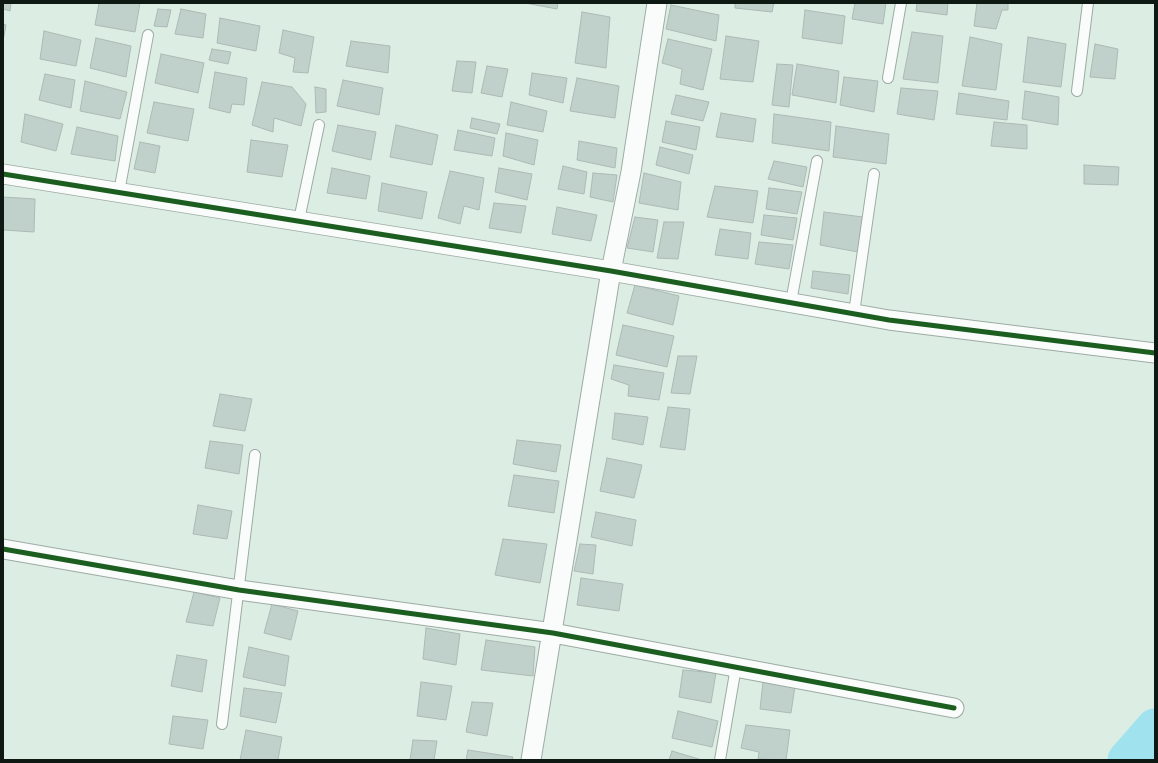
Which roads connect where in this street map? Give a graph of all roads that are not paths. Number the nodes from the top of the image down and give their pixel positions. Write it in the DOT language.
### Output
graph roads {
  1 [pos="657,3"];
  2 [pos="901,3"];
  3 [pos="1088,3"];
  4 [pos="148,34"];
  5 [pos="888,78"];
  6 [pos="1077,91"];
  7 [pos="319,125"];
  8 [pos="818,161"];
  9 [pos="3,174"];
  10 [pos="874,174"];
  11 [pos="119,192"];
  12 [pos="299,220"];
  13 [pos="611,271"];
  14 [pos="791,302"];
  15 [pos="854,313"];
  16 [pos="1155,353"];
  17 [pos="255,455"];
  18 [pos="3,549"];
  19 [pos="239,590"];
  20 [pos="553,633"];
  21 [pos="736,667"];
  22 [pos="954,708"];
  23 [pos="222,724"];
  24 [pos="531,760"];
  25 [pos="720,760"];
  1 -- 13 [label="street"];
  2 -- 5 [label="lane"];
  3 -- 6 [label="lane"];
  4 -- 11 [label="lane"];
  7 -- 12 [label="lane"];
  8 -- 14 [label="lane"];
  9 -- 11 [label="street"];
  10 -- 15 [label="lane"];
  11 -- 12 [label="street"];
  12 -- 13 [label="street"];
  13 -- 14 [label="street"];
  13 -- 20 [label="street"];
  14 -- 15 [label="street"];
  15 -- 16 [label="street"];
  17 -- 19 [label="lane"];
  18 -- 19 [label="street"];
  19 -- 20 [label="street"];
  19 -- 23 [label="lane"];
  20 -- 21 [label="street"];
  20 -- 24 [label="street"];
  21 -- 22 [label="street"];
  21 -- 25 [label="lane"];
}
